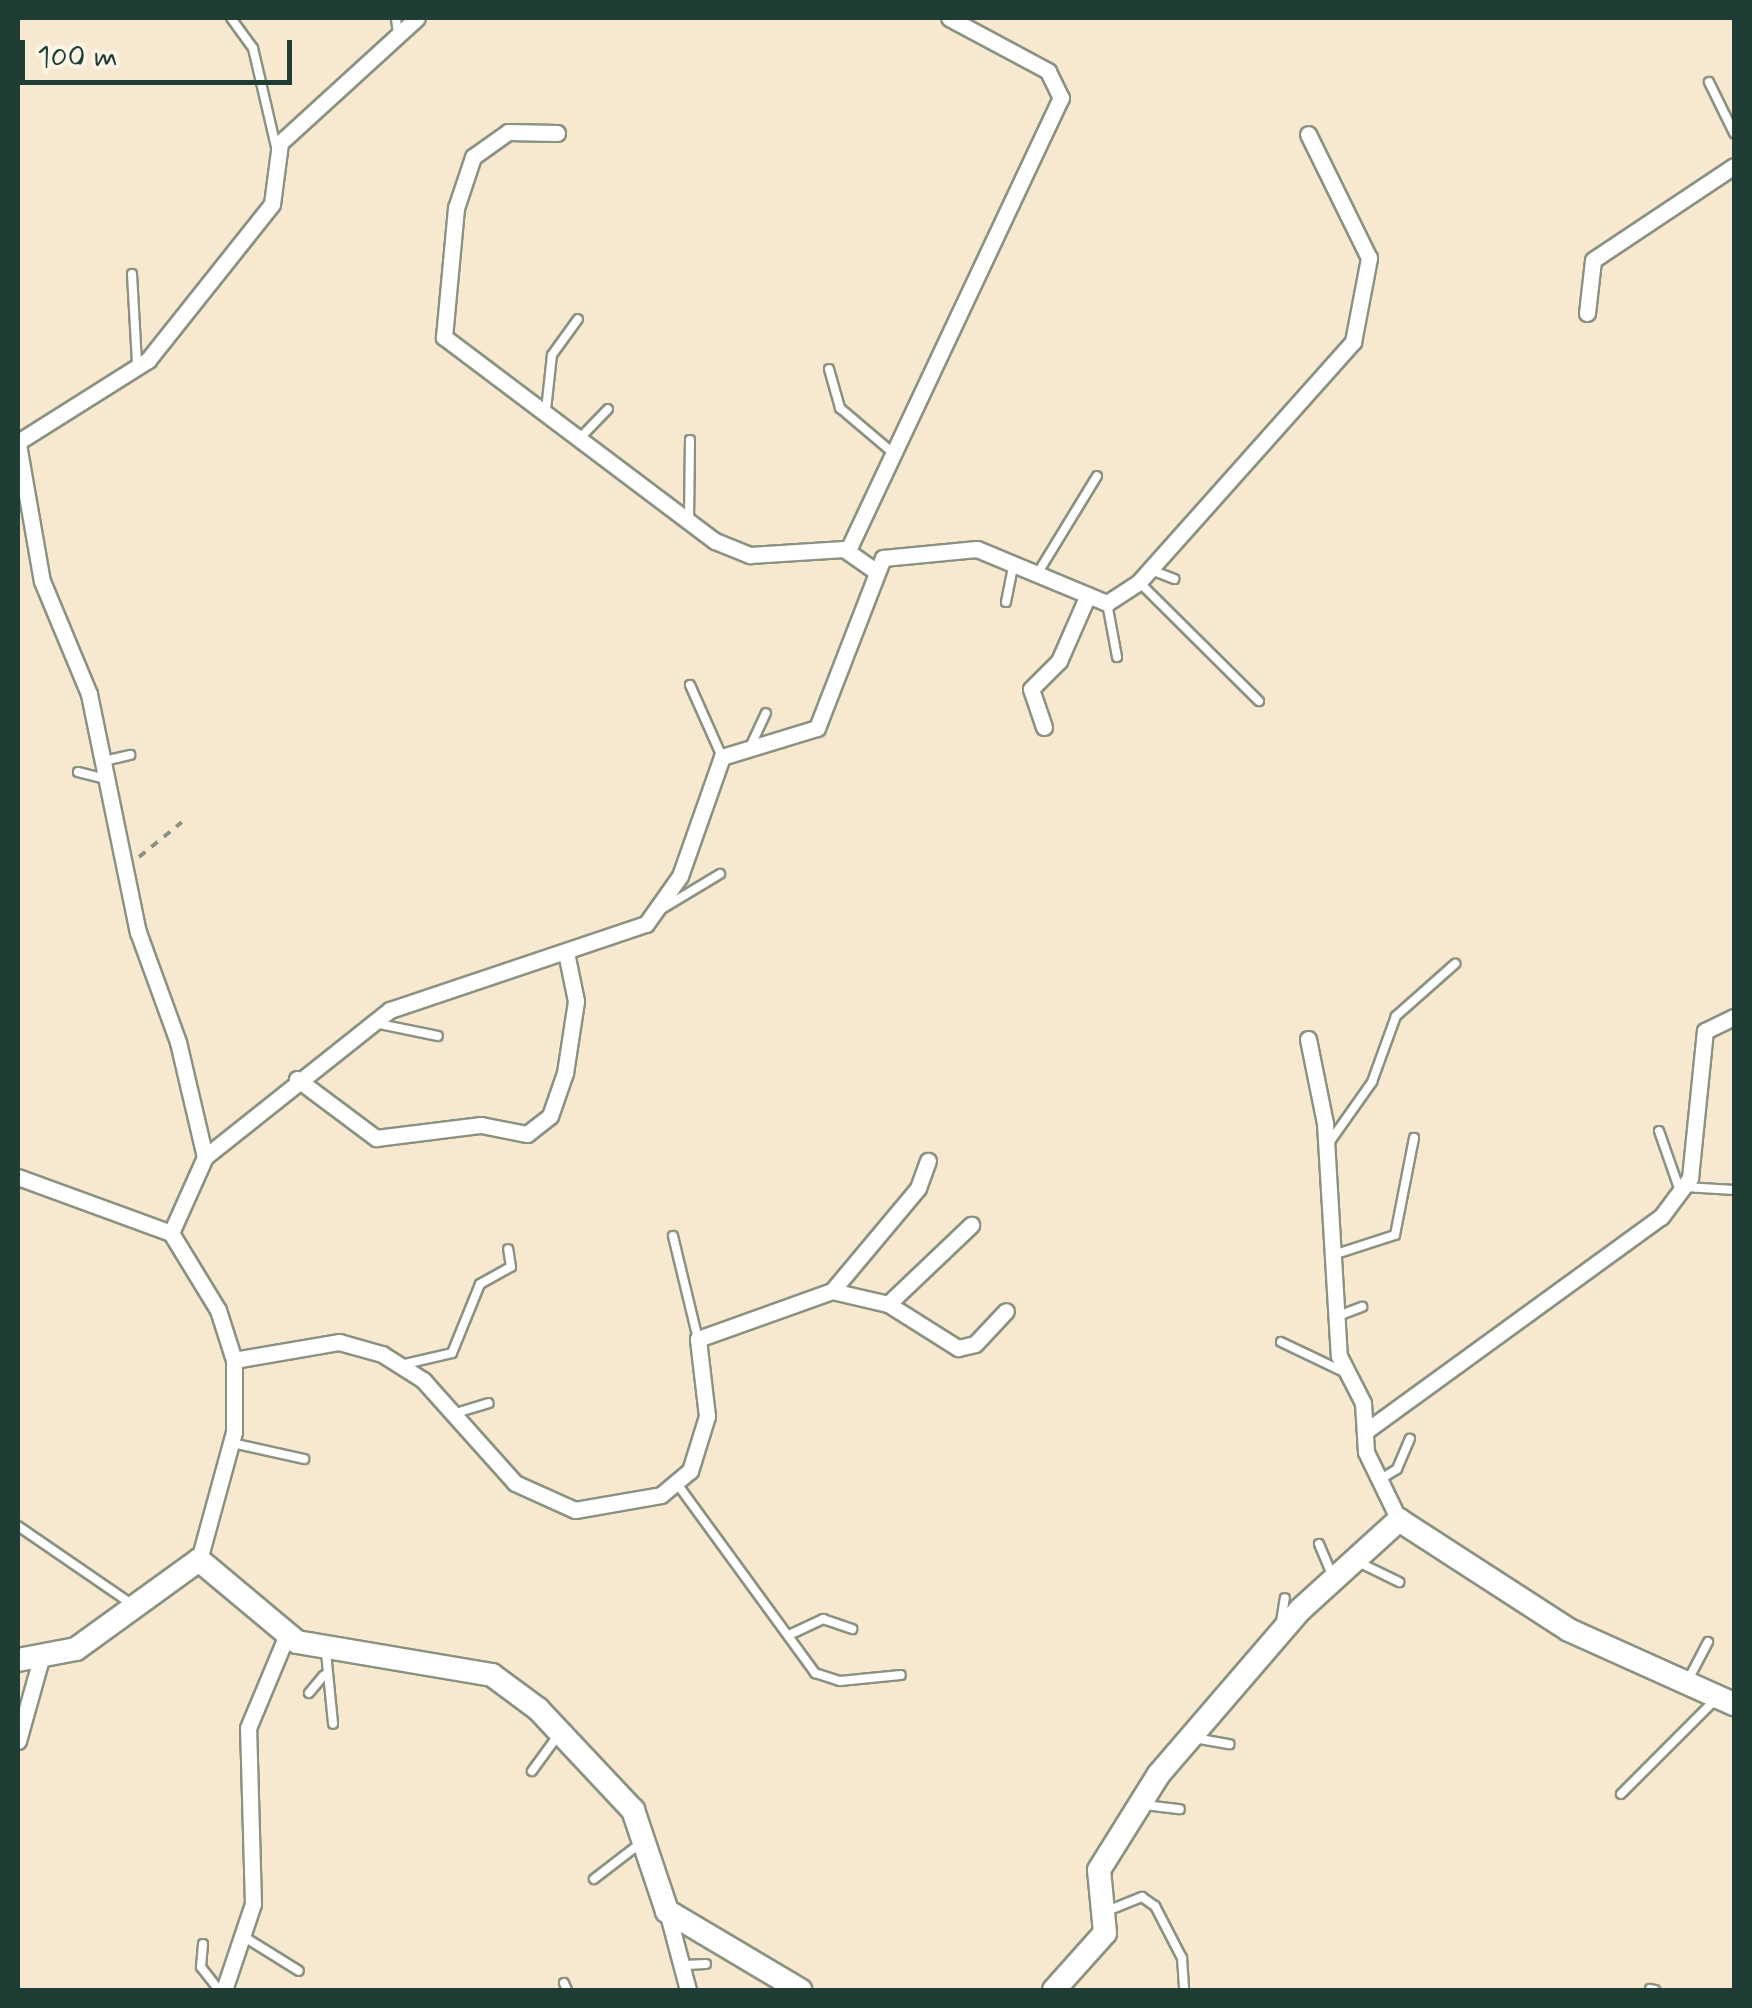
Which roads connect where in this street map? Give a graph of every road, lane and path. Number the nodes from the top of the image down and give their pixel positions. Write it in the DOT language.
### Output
graph roads {
  1 [pos="231,18"];
  2 [pos="396,18"];
  3 [pos="416,18"];
  4 [pos="949,18"];
  5 [pos="398,36"];
  6 [pos="1709,82"];
  7 [pos="558,133"];
  8 [pos="1734,133"];
  9 [pos="1308,134"];
  10 [pos="277,149"];
  11 [pos="1734,166"];
  12 [pos="132,274"];
  13 [pos="1587,313"];
  14 [pos="578,319"];
  15 [pos="137,368"];
  16 [pos="829,369"];
  17 [pos="608,408"];
  18 [pos="544,420"];
  19 [pos="690,440"];
  20 [pos="18,443"];
  21 [pos="575,444"];
  22 [pos="893,453"];
  23 [pos="1097,476"];
  24 [pos="690,524"];
  25 [pos="848,550"];
  26 [pos="1014,562"];
  27 [pos="874,568"];
  28 [pos="1151,570"];
  29 [pos="1039,571"];
  30 [pos="1174,579"];
  31 [pos="1138,582"];
  32 [pos="1088,595"];
  33 [pos="1006,602"];
  34 [pos="1107,603"];
  35 [pos="1117,657"];
  36 [pos="690,684"];
  37 [pos="1260,701"];
  38 [pos="766,713"];
  39 [pos="1044,727"];
  40 [pos="750,747"];
  41 [pos="130,754"];
  42 [pos="722,757"];
  43 [pos="104,761"];
  44 [pos="78,772"];
  45 [pos="108,779"];
  46 [pos="182,822"];
  47 [pos="128,866"];
  48 [pos="720,874"];
  49 [pos="660,910"];
  50 [pos="567,957"];
  51 [pos="1455,964"];
  52 [pos="1734,1016"];
  53 [pos="373,1022"];
  54 [pos="438,1036"];
  55 [pos="1308,1039"];
  56 [pos="296,1079"];
  57 [pos="1659,1131"];
  58 [pos="1414,1138"];
  59 [pos="1324,1150"];
  60 [pos="205,1157"];
  61 [pos="928,1161"];
  62 [pos="18,1177"];
  63 [pos="1682,1190"];
  64 [pos="1734,1190"];
  65 [pos="971,1225"];
  66 [pos="172,1233"];
  67 [pos="673,1236"];
  68 [pos="508,1249"];
  69 [pos="1331,1255"];
  70 [pos="832,1291"];
  71 [pos="888,1304"];
  72 [pos="1362,1307"];
  73 [pos="1006,1311"];
  74 [pos="1336,1317"];
  75 [pos="698,1339"];
  76 [pos="1281,1342"];
  77 [pos="234,1360"];
  78 [pos="403,1365"];
  79 [pos="1346,1373"];
  80 [pos="489,1403"];
  81 [pos="456,1413"];
  82 [pos="1366,1431"];
  83 [pos="1410,1439"];
  84 [pos="232,1443"];
  85 [pos="304,1459"];
  86 [pos="1379,1480"];
  87 [pos="678,1485"];
  88 [pos="1399,1520"];
  89 [pos="18,1526"];
  90 [pos="1318,1544"];
  91 [pos="199,1560"];
  92 [pos="1356,1560"];
  93 [pos="1334,1580"];
  94 [pos="1399,1582"];
  95 [pos="1285,1598"];
  96 [pos="136,1607"];
  97 [pos="852,1629"];
  98 [pos="1284,1629"];
  99 [pos="789,1634"];
  100 [pos="286,1637"];
  101 [pos="1708,1642"];
  102 [pos="29,1662"];
  103 [pos="325,1664"];
  104 [pos="901,1675"];
  105 [pos="1686,1684"];
  106 [pos="309,1693"];
  107 [pos="1726,1701"];
  108 [pos="334,1724"];
  109 [pos="20,1732"];
  110 [pos="560,1732"];
  111 [pos="1191,1737"];
  112 [pos="1229,1744"];
  113 [pos="532,1771"];
  114 [pos="1620,1794"];
  115 [pos="1141,1804"];
  116 [pos="1180,1810"];
  117 [pos="646,1839"];
  118 [pos="594,1878"];
  119 [pos="668,1911"];
  120 [pos="1104,1912"];
  121 [pos="246,1938"];
  122 [pos="203,1944"];
  123 [pos="706,1964"];
  124 [pos="685,1965"];
  125 [pos="300,1971"];
  126 [pos="222,1990"];
  127 [pos="688,1990"];
  128 [pos="800,1990"];
  129 [pos="1054,1990"];
  130 [pos="1184,1990"];
  1 -- 10 [label="lane"];
  2 -- 5 [label="lane"];
  3 -- 5 [label="street"];
  4 -- 22 [label="street"];
  5 -- 10 [label="street"];
  6 -- 8 [label="lane"];
  7 -- 18 [label="street"];
  9 -- 28 [label="street"];
  10 -- 15 [label="street"];
  11 -- 13 [label="street"];
  12 -- 15 [label="lane"];
  14 -- 18 [label="lane"];
  15 -- 20 [label="street"];
  16 -- 22 [label="lane"];
  17 -- 21 [label="lane"];
  18 -- 21 [label="street"];
  19 -- 24 [label="lane"];
  20 -- 43 [label="street"];
  21 -- 24 [label="street"];
  22 -- 25 [label="street"];
  23 -- 29 [label="lane"];
  24 -- 25 [label="street"];
  25 -- 27 [label="street"];
  26 -- 27 [label="street"];
  26 -- 29 [label="street"];
  26 -- 33 [label="lane"];
  27 -- 40 [label="street"];
  28 -- 30 [label="lane"];
  28 -- 31 [label="street"];
  29 -- 32 [label="street"];
  31 -- 34 [label="street"];
  31 -- 37 [label="lane"];
  32 -- 34 [label="street"];
  32 -- 39 [label="street"];
  34 -- 35 [label="lane"];
  36 -- 42 [label="lane"];
  38 -- 40 [label="lane"];
  40 -- 42 [label="street"];
  41 -- 43 [label="lane"];
  42 -- 49 [label="street"];
  43 -- 45 [label="street"];
  44 -- 45 [label="lane"];
  45 -- 47 [label="street"];
  46 -- 47 [label="path"];
  47 -- 60 [label="street"];
  48 -- 49 [label="lane"];
  49 -- 50 [label="street"];
  50 -- 53 [label="street"];
  50 -- 56 [label="street"];
  51 -- 59 [label="lane"];
  52 -- 63 [label="street"];
  53 -- 54 [label="lane"];
  53 -- 56 [label="street"];
  55 -- 59 [label="street"];
  56 -- 60 [label="street"];
  57 -- 63 [label="lane"];
  58 -- 69 [label="lane"];
  59 -- 69 [label="street"];
  60 -- 66 [label="street"];
  61 -- 70 [label="street"];
  62 -- 66 [label="street"];
  63 -- 64 [label="lane"];
  63 -- 82 [label="street"];
  65 -- 71 [label="street"];
  66 -- 77 [label="street"];
  67 -- 75 [label="lane"];
  68 -- 78 [label="lane"];
  69 -- 74 [label="street"];
  70 -- 71 [label="street"];
  70 -- 75 [label="street"];
  71 -- 73 [label="street"];
  72 -- 74 [label="lane"];
  74 -- 79 [label="street"];
  75 -- 87 [label="street"];
  76 -- 79 [label="lane"];
  77 -- 78 [label="street"];
  77 -- 84 [label="street"];
  78 -- 81 [label="street"];
  79 -- 82 [label="street"];
  80 -- 81 [label="lane"];
  81 -- 87 [label="street"];
  82 -- 86 [label="street"];
  83 -- 86 [label="lane"];
  84 -- 85 [label="lane"];
  84 -- 91 [label="street"];
  86 -- 88 [label="street"];
  87 -- 99 [label="lane"];
  88 -- 92 [label="street"];
  88 -- 105 [label="street"];
  89 -- 96 [label="lane"];
  90 -- 93 [label="lane"];
  91 -- 96 [label="street"];
  91 -- 100 [label="street"];
  92 -- 93 [label="street"];
  92 -- 94 [label="lane"];
  93 -- 98 [label="street"];
  95 -- 98 [label="lane"];
  96 -- 102 [label="street"];
  97 -- 99 [label="lane"];
  98 -- 111 [label="street"];
  99 -- 104 [label="lane"];
  100 -- 103 [label="street"];
  100 -- 121 [label="street"];
  101 -- 105 [label="lane"];
  102 -- 109 [label="street"];
  103 -- 106 [label="lane"];
  103 -- 108 [label="lane"];
  103 -- 110 [label="street"];
  105 -- 107 [label="street"];
  107 -- 114 [label="lane"];
  110 -- 113 [label="lane"];
  110 -- 117 [label="street"];
  111 -- 112 [label="lane"];
  111 -- 115 [label="street"];
  115 -- 116 [label="lane"];
  115 -- 120 [label="street"];
  117 -- 118 [label="lane"];
  117 -- 119 [label="street"];
  119 -- 124 [label="street"];
  119 -- 128 [label="street"];
  120 -- 129 [label="street"];
  120 -- 130 [label="lane"];
  121 -- 125 [label="lane"];
  121 -- 126 [label="street"];
  122 -- 126 [label="lane"];
  123 -- 124 [label="lane"];
  124 -- 127 [label="street"];
}
